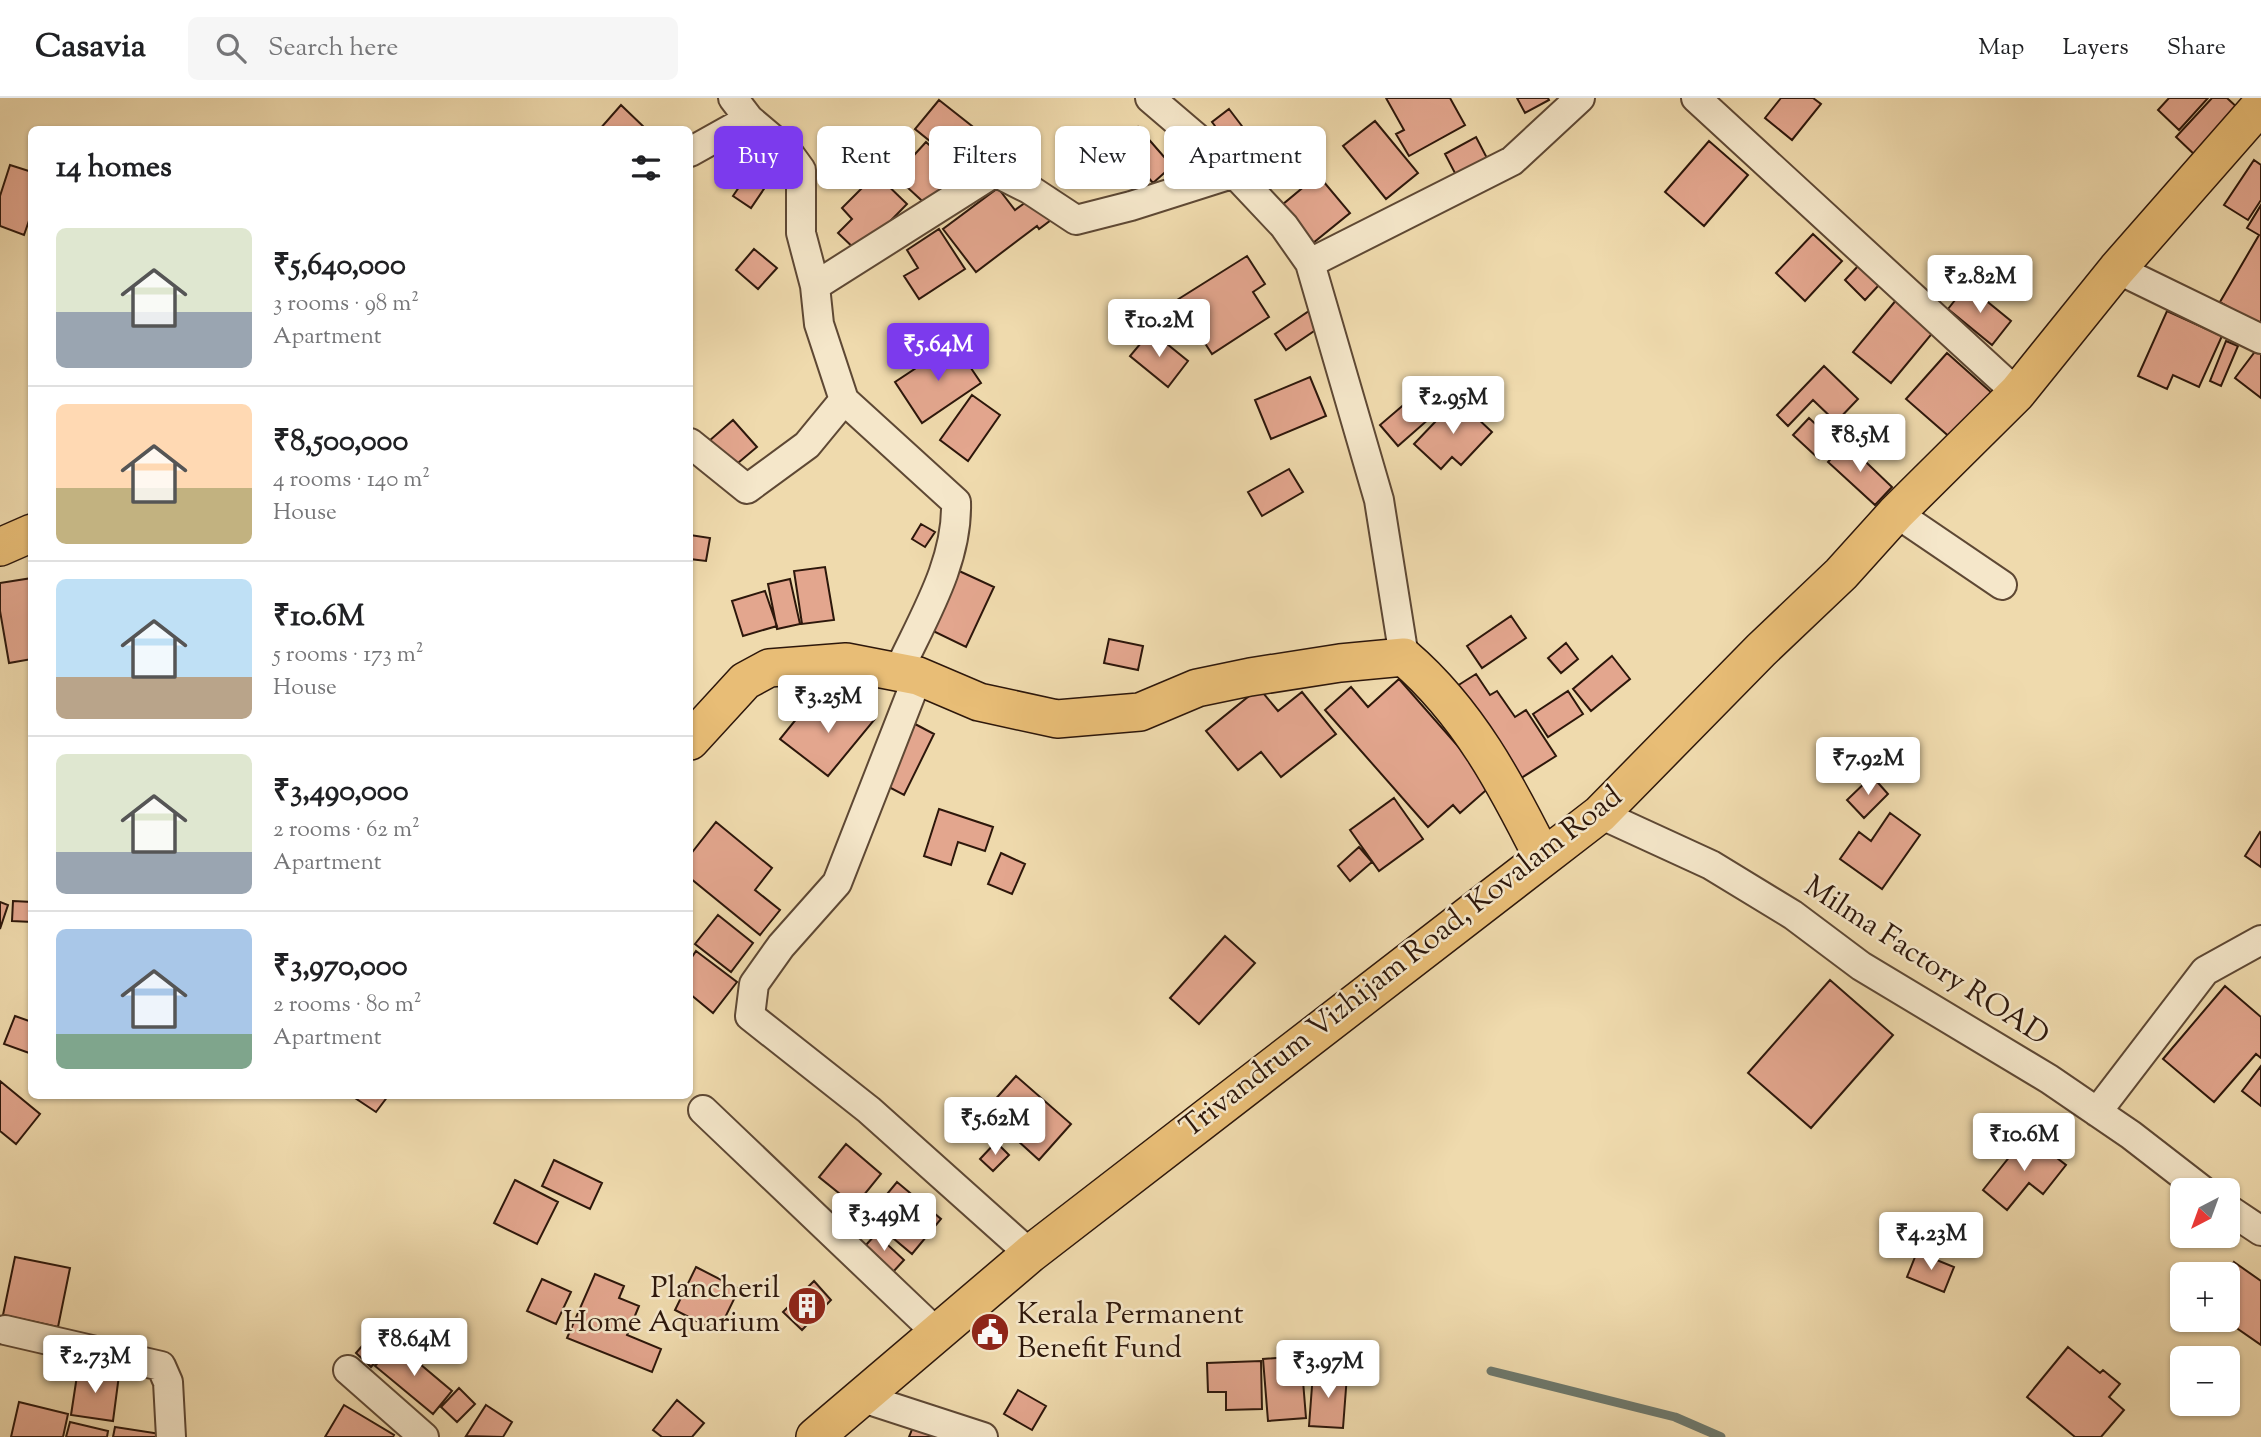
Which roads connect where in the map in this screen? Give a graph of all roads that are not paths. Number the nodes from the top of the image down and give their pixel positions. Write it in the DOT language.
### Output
graph roads {
  1 [pos="1150,98"];
  2 [pos="1580,98"];
  3 [pos="1696,98"];
  4 [pos="2261,105"];
  5 [pos="741,109"];
  6 [pos="1182,126"];
  7 [pos="693,149"];
  8 [pos="1185,189"];
  9 [pos="1250,189"];
  10 [pos="1310,263"];
  11 [pos="2117,268"];
  12 [pos="814,286"];
  13 [pos="2261,339"];
  14 [pos="2017,393"];
  15 [pos="845,400"];
  16 [pos="693,445"];
  17 [pos="1896,513"];
  18 [pos="28,535"];
  19 [pos="0,547"];
  20 [pos="2002,586"];
  21 [pos="1404,657"];
  22 [pos="908,674"];
  23 [pos="693,738"];
  24 [pos="1600,814"];
  25 [pos="1543,858"];
  26 [pos="2261,940"];
  27 [pos="703,1110"];
  28 [pos="2097,1112"];
  29 [pos="2186,1178"];
  30 [pos="2240,1217"];
  31 [pos="2261,1231"];
  32 [pos="1030,1254"];
  33 [pos="5,1330"];
  34 [pos="937,1333"];
  35 [pos="348,1370"];
  36 [pos="860,1397"];
  37 [pos="171,1437"];
  38 [pos="424,1437"];
  39 [pos="815,1437"];
  40 [pos="983,1437"];
  1 -- 6 [label="street"];
  2 -- 10 [label="street"];
  3 -- 14 [label="street"];
  4 -- 11 [label="main road, Trivandrum Vizhijam Road, Kovalam Road"];
  5 -- 7 [label="street"];
  5 -- 12 [label="street"];
  8 -- 12 [label="street"];
  9 -- 10 [label="street"];
  10 -- 21 [label="street"];
  11 -- 13 [label="street"];
  11 -- 14 [label="main road, Trivandrum Vizhijam Road, Kovalam Road"];
  12 -- 15 [label="street"];
  14 -- 17 [label="main road, Trivandrum Vizhijam Road, Kovalam Road"];
  15 -- 16 [label="street"];
  15 -- 22 [label="street"];
  17 -- 20 [label="street"];
  17 -- 24 [label="main road, Trivandrum Vizhijam Road, Kovalam Road"];
  18 -- 19 [label="main road"];
  21 -- 22 [label="main road"];
  21 -- 25 [label="main road"];
  22 -- 23 [label="main road"];
  22 -- 32 [label="street"];
  24 -- 25 [label="main road, Trivandrum Vizhijam Road, Kovalam Road"];
  24 -- 28 [label="street, Milma Factory ROAD"];
  25 -- 32 [label="main road, Trivandrum Vizhijam Road, Kovalam Road"];
  26 -- 28 [label="street"];
  27 -- 34 [label="street"];
  28 -- 29 [label="street, Milma Factory ROAD"];
  30 -- 31 [label="street"];
  32 -- 34 [label="main road, Trivandrum Vizhijam Road, Kovalam Road"];
  33 -- 37 [label="street"];
  34 -- 36 [label="main road, Trivandrum Vizhijam Road, Kovalam Road"];
  35 -- 38 [label="street"];
  36 -- 39 [label="main road, Trivandrum Vizhijam Road, Kovalam Road"];
  36 -- 40 [label="street"];
}
